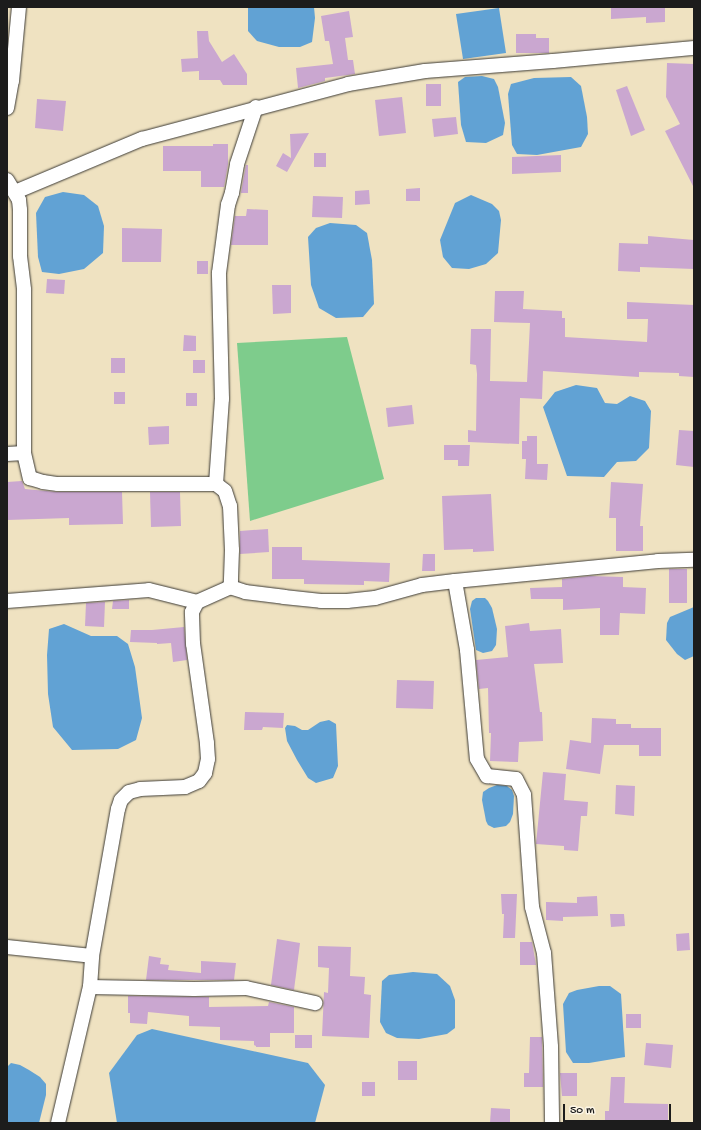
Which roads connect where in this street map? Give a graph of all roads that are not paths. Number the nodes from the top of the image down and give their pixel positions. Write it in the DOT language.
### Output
graph roads {
  1 [pos="19,7"];
  2 [pos="694,48"];
  3 [pos="256,107"];
  4 [pos="7,108"];
  5 [pos="7,180"];
  6 [pos="15,192"];
  7 [pos="24,453"];
  8 [pos="7,454"];
  9 [pos="216,484"];
  10 [pos="694,560"];
  11 [pos="455,581"];
  12 [pos="230,587"];
  13 [pos="7,601"];
  14 [pos="197,602"];
  15 [pos="7,947"];
  16 [pos="92,956"];
  17 [pos="90,987"];
  18 [pos="315,1003"];
  19 [pos="58,1123"];
  20 [pos="552,1123"];
  1 -- 4 [label="street"];
  2 -- 3 [label="street"];
  3 -- 6 [label="street"];
  3 -- 9 [label="street"];
  5 -- 6 [label="street"];
  6 -- 7 [label="street"];
  7 -- 8 [label="street"];
  7 -- 9 [label="street"];
  9 -- 12 [label="street"];
  10 -- 11 [label="street"];
  11 -- 12 [label="street"];
  11 -- 20 [label="street"];
  12 -- 14 [label="street"];
  13 -- 14 [label="street"];
  14 -- 16 [label="street"];
  15 -- 16 [label="street"];
  16 -- 17 [label="street"];
  17 -- 18 [label="street"];
  17 -- 19 [label="street"];
}
